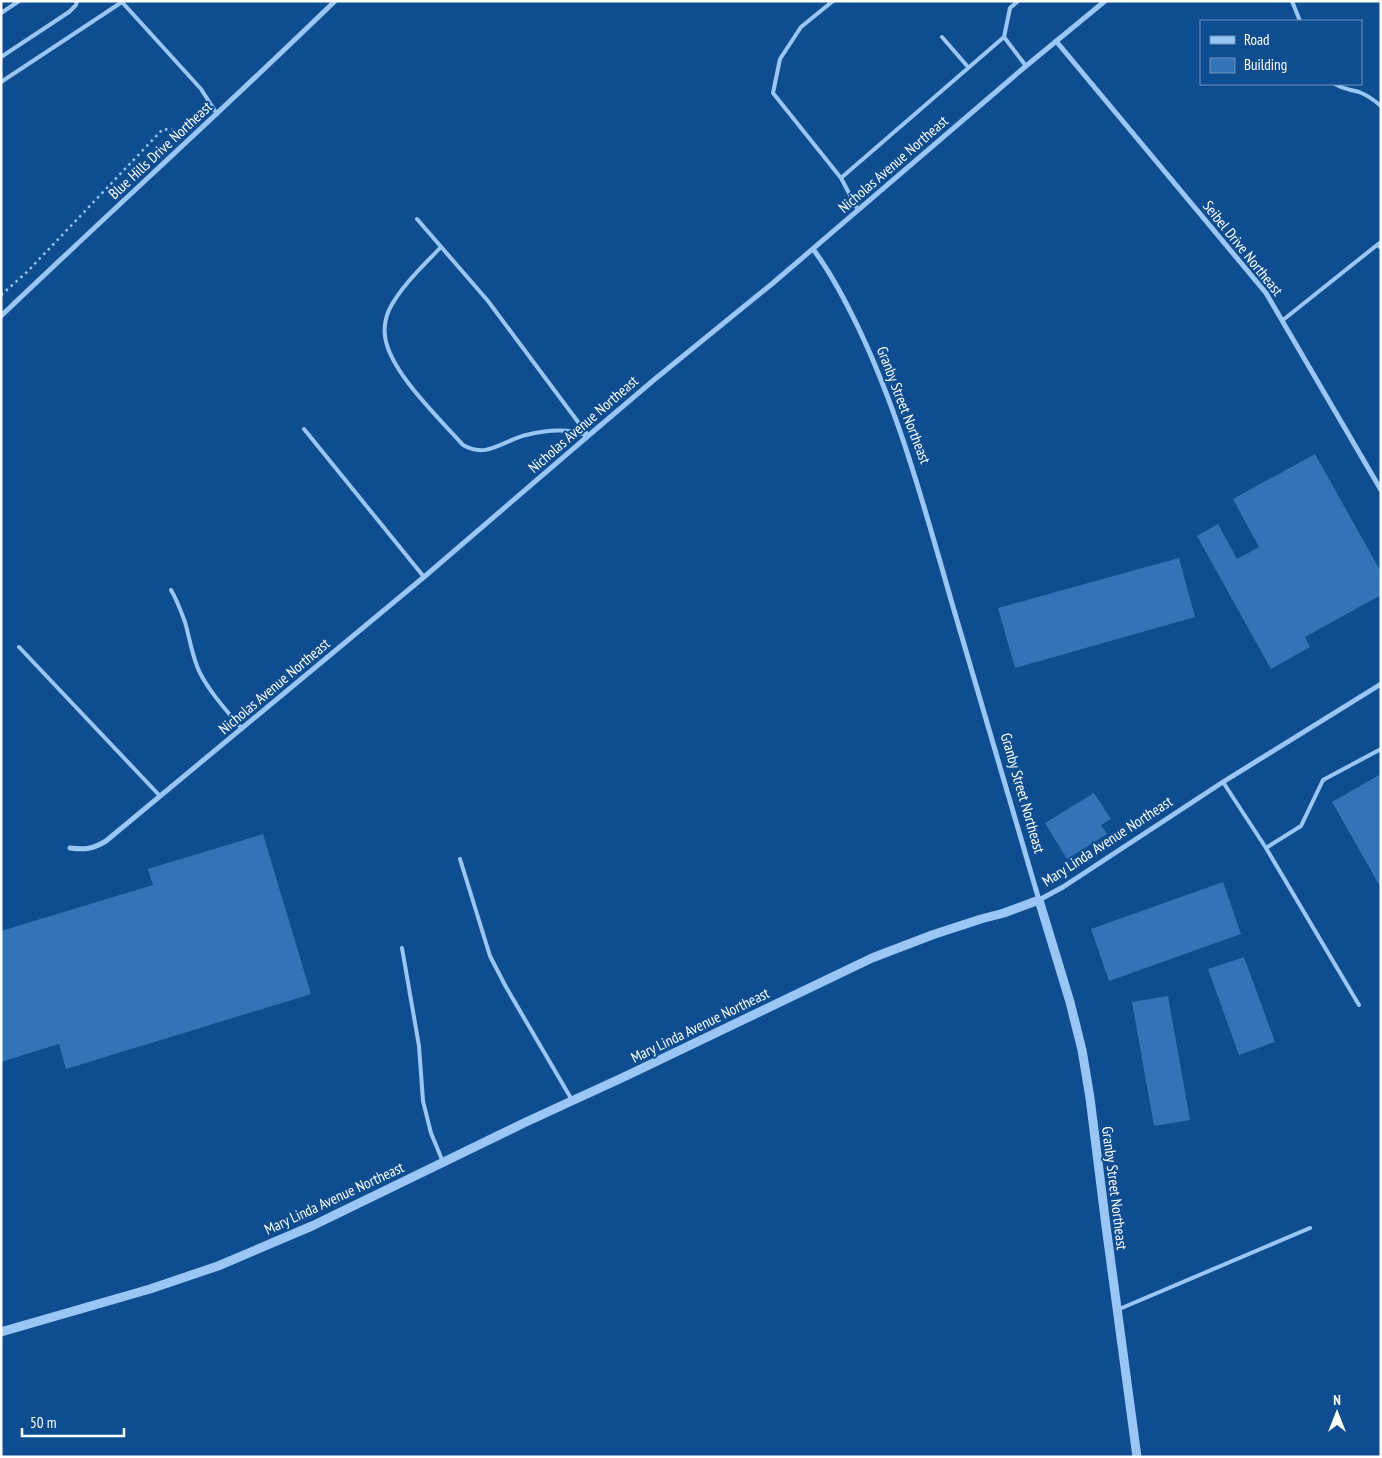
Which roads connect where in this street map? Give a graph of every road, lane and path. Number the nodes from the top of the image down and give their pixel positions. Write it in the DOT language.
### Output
graph roads {
  1 [pos="19,1"];
  2 [pos="77,1"];
  3 [pos="335,1"];
  4 [pos="833,1"];
  5 [pos="1018,1"];
  6 [pos="1105,1"];
  7 [pos="1292,1"];
  8 [pos="122,2"];
  9 [pos="1,13"];
  10 [pos="1300,20"];
  11 [pos="942,37"];
  12 [pos="1004,37"];
  13 [pos="1056,41"];
  14 [pos="1,57"];
  15 [pos="1026,66"];
  16 [pos="968,67"];
  17 [pos="1,82"];
  18 [pos="1337,85"];
  19 [pos="1381,106"];
  20 [pos="217,114"];
  21 [pos="196,133"];
  22 [pos="841,178"];
  23 [pos="858,210"];
  24 [pos="417,219"];
  25 [pos="1380,245"];
  26 [pos="441,248"];
  27 [pos="813,249"];
  28 [pos="1,294"];
  29 [pos="1,316"];
  30 [pos="1282,320"];
  31 [pos="304,429"];
  32 [pos="588,436"];
  33 [pos="1381,490"];
  34 [pos="424,577"];
  35 [pos="171,590"];
  36 [pos="19,647"];
  37 [pos="1381,684"];
  38 [pos="242,729"];
  39 [pos="1381,749"];
  40 [pos="1223,782"];
  41 [pos="160,796"];
  42 [pos="70,848"];
  43 [pos="1266,848"];
  44 [pos="460,859"];
  45 [pos="1039,900"];
  46 [pos="402,948"];
  47 [pos="1359,1005"];
  48 [pos="572,1100"];
  49 [pos="443,1162"];
  50 [pos="1310,1228"];
  51 [pos="1117,1310"];
  52 [pos="1,1332"];
  53 [pos="1138,1457"];
  1 -- 9 [label="lane"];
  2 -- 14 [label="lane"];
  3 -- 20 [label="street, Blue Hills Drive Northeast"];
  4 -- 22 [label="lane"];
  5 -- 12 [label="lane"];
  6 -- 13 [label="street, Nicholas Avenue Northeast"];
  7 -- 10 [label="lane"];
  8 -- 17 [label="lane"];
  8 -- 20 [label="lane"];
  11 -- 16 [label="lane"];
  12 -- 15 [label="lane"];
  12 -- 16 [label="lane"];
  13 -- 15 [label="street, Nicholas Avenue Northeast"];
  13 -- 30 [label="street, Seibel Drive Northeast"];
  15 -- 23 [label="street, Nicholas Avenue Northeast"];
  16 -- 22 [label="lane"];
  18 -- 19 [label="lane"];
  20 -- 21 [label="street, Blue Hills Drive Northeast"];
  21 -- 28 [label="path"];
  21 -- 29 [label="street, Blue Hills Drive Northeast"];
  22 -- 23 [label="lane"];
  23 -- 27 [label="street, Nicholas Avenue Northeast"];
  24 -- 26 [label="lane"];
  25 -- 30 [label="lane"];
  26 -- 32 [label="lane"];
  26 -- 32 [label="lane"];
  27 -- 32 [label="street, Nicholas Avenue Northeast"];
  27 -- 45 [label="street, Granby Street Northeast"];
  30 -- 33 [label="street, Seibel Drive Northeast"];
  31 -- 34 [label="lane"];
  32 -- 34 [label="street, Nicholas Avenue Northeast"];
  34 -- 38 [label="street, Nicholas Avenue Northeast"];
  35 -- 38 [label="lane"];
  36 -- 41 [label="lane"];
  37 -- 40 [label="street, Mary Linda Avenue Northeast"];
  38 -- 41 [label="street, Nicholas Avenue Northeast"];
  39 -- 43 [label="lane"];
  40 -- 43 [label="lane"];
  40 -- 45 [label="street, Mary Linda Avenue Northeast"];
  41 -- 42 [label="street, Nicholas Avenue Northeast"];
  43 -- 47 [label="lane"];
  44 -- 48 [label="lane"];
  45 -- 48 [label="street, Mary Linda Avenue Northeast"];
  45 -- 51 [label="street, Granby Street Northeast"];
  46 -- 49 [label="lane"];
  48 -- 49 [label="street, Mary Linda Avenue Northeast"];
  49 -- 52 [label="street, Mary Linda Avenue Northeast"];
  50 -- 51 [label="lane"];
  51 -- 53 [label="street, Granby Street Northeast"];
}
